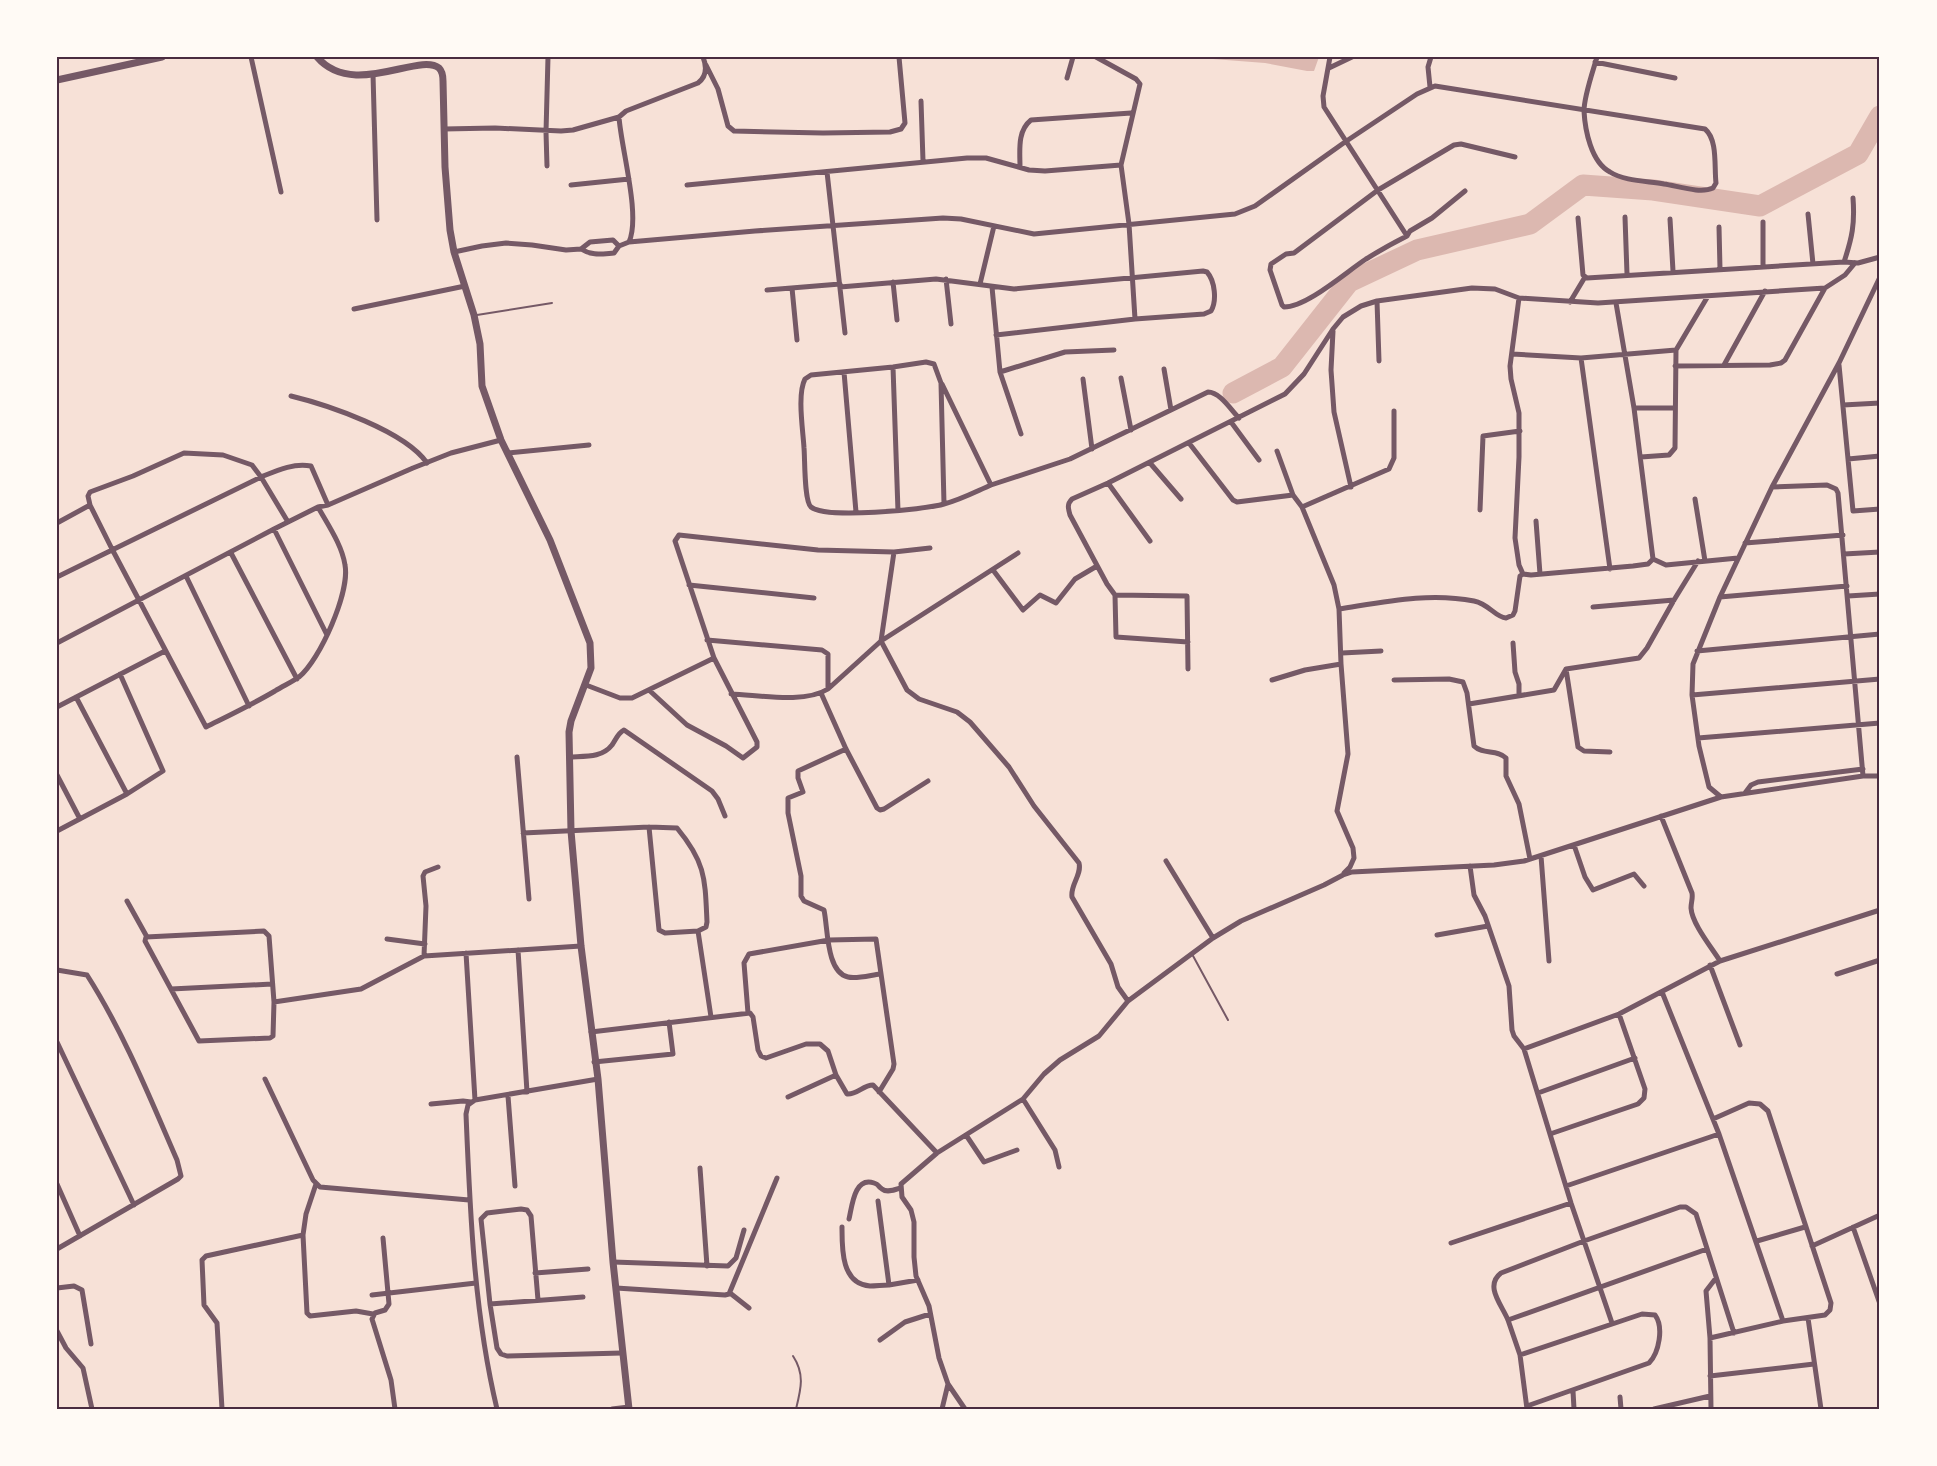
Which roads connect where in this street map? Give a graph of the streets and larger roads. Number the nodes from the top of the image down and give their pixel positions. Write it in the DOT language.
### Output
graph roads {
  1 [pos="162,57"];
  2 [pos="251,57"];
  3 [pos="317,57"];
  4 [pos="549,57"];
  5 [pos="704,57"];
  6 [pos="899,57"];
  7 [pos="1073,57"];
  8 [pos="1096,57"];
  9 [pos="1330,57"];
  10 [pos="1352,57"];
  11 [pos="1431,57"];
  12 [pos="1596,60"];
  13 [pos="706,65"];
  14 [pos="1329,68"];
  15 [pos="373,74"];
  16 [pos="1067,78"];
  17 [pos="1675,78"];
  18 [pos="57,80"];
  19 [pos="1430,87"];
  20 [pos="921,101"];
  21 [pos="1584,109"];
  22 [pos="1131,113"];
  23 [pos="619,117"];
  24 [pos="444,129"];
  25 [pos="546,132"];
  26 [pos="1345,142"];
  27 [pos="1515,157"];
  28 [pos="923,161"];
  29 [pos="1121,165"];
  30 [pos="547,166"];
  31 [pos="1020,167"];
  32 [pos="827,172"];
  33 [pos="629,179"];
  34 [pos="571,185"];
  35 [pos="687,185"];
  36 [pos="1378,190"];
  37 [pos="1465,191"];
  38 [pos="280,192"];
  39 [pos="1853,198"];
  40 [pos="1808,214"];
  41 [pos="1625,217"];
  42 [pos="1578,218"];
  43 [pos="1670,219"];
  44 [pos="377,220"];
  45 [pos="1763,222"];
  46 [pos="1129,224"];
  47 [pos="833,226"];
  48 [pos="994,226"];
  49 [pos="1719,227"];
  50 [pos="1407,236"];
  51 [pos="629,242"];
  52 [pos="619,246"];
  53 [pos="581,249"];
  54 [pos="454,252"];
  55 [pos="1880,257"];
  56 [pos="1844,262"];
  57 [pos="1855,263"];
  58 [pos="1814,264"];
  59 [pos="1763,267"];
  60 [pos="1720,269"];
  61 [pos="1673,271"];
  62 [pos="1627,274"];
  63 [pos="1585,277"];
  64 [pos="1880,277"];
  65 [pos="1132,278"];
  66 [pos="946,279"];
  67 [pos="894,282"];
  68 [pos="980,284"];
  69 [pos="465,286"];
  70 [pos="840,286"];
  71 [pos="992,287"];
  72 [pos="792,288"];
  73 [pos="1825,288"];
  74 [pos="767,291"];
  75 [pos="1765,291"];
  76 [pos="1708,296"];
  77 [pos="1519,298"];
  78 [pos="1377,301"];
  79 [pos="1570,302"];
  80 [pos="1616,303"];
  81 [pos="354,309"];
  82 [pos="1135,319"];
  83 [pos="897,320"];
  84 [pos="951,324"];
  85 [pos="1333,329"];
  86 [pos="845,333"];
  87 [pos="996,335"];
  88 [pos="797,340"];
  89 [pos="1114,350"];
  90 [pos="1676,350"];
  91 [pos="1512,354"];
  92 [pos="1625,354"];
  93 [pos="1581,358"];
  94 [pos="1379,361"];
  95 [pos="1839,363"];
  96 [pos="1724,365"];
  97 [pos="1675,366"];
  98 [pos="893,367"];
  99 [pos="1164,369"];
  100 [pos="844,372"];
  101 [pos="1000,372"];
  102 [pos="1120,378"];
  103 [pos="1083,379"];
  104 [pos="941,383"];
  105 [pos="291,396"];
  106 [pos="1880,403"];
  107 [pos="1843,405"];
  108 [pos="1634,408"];
  109 [pos="1674,408"];
  110 [pos="1171,410"];
  111 [pos="1394,411"];
  112 [pos="1239,418"];
  113 [pos="1231,422"];
  114 [pos="1131,430"];
  115 [pos="1520,431"];
  116 [pos="1021,434"];
  117 [pos="501,440"];
  118 [pos="1189,443"];
  119 [pos="589,445"];
  120 [pos="1092,449"];
  121 [pos="1277,451"];
  122 [pos="507,453"];
  123 [pos="1880,456"];
  124 [pos="1641,457"];
  125 [pos="1848,459"];
  126 [pos="1259,460"];
  127 [pos="427,463"];
  128 [pos="1150,463"];
  129 [pos="261,477"];
  130 [pos="1108,483"];
  131 [pos="991,485"];
  132 [pos="1351,487"];
  133 [pos="1772,488"];
  134 [pos="1293,495"];
  135 [pos="1181,499"];
  136 [pos="1695,499"];
  137 [pos="944,504"];
  138 [pos="90,505"];
  139 [pos="328,505"];
  140 [pos="318,507"];
  141 [pos="1302,507"];
  142 [pos="1880,509"];
  143 [pos="1480,510"];
  144 [pos="898,511"];
  145 [pos="856,512"];
  146 [pos="1536,521"];
  147 [pos="288,522"];
  148 [pos="57,523"];
  149 [pos="274,529"];
  150 [pos="1843,535"];
  151 [pos="1150,541"];
  152 [pos="1745,543"];
  153 [pos="930,548"];
  154 [pos="112,549"];
  155 [pos="894,552"];
  156 [pos="1880,552"];
  157 [pos="231,553"];
  158 [pos="1018,553"];
  159 [pos="1844,554"];
  160 [pos="1738,558"];
  161 [pos="1653,559"];
  162 [pos="1702,561"];
  163 [pos="1097,566"];
  164 [pos="1610,569"];
  165 [pos="993,570"];
  166 [pos="1523,574"];
  167 [pos="1540,574"];
  168 [pos="186,576"];
  169 [pos="57,577"];
  170 [pos="689,585"];
  171 [pos="1847,586"];
  172 [pos="1880,594"];
  173 [pos="1115,595"];
  174 [pos="1848,596"];
  175 [pos="1720,597"];
  176 [pos="814,598"];
  177 [pos="139,600"];
  178 [pos="1674,600"];
  179 [pos="1593,607"];
  180 [pos="1340,609"];
  181 [pos="1880,634"];
  182 [pos="327,635"];
  183 [pos="1851,636"];
  184 [pos="707,640"];
  185 [pos="881,641"];
  186 [pos="1188,642"];
  187 [pos="57,643"];
  188 [pos="1513,643"];
  189 [pos="165,651"];
  190 [pos="1381,651"];
  191 [pos="1697,651"];
  192 [pos="1342,653"];
  193 [pos="714,658"];
  194 [pos="1341,664"];
  195 [pos="1188,669"];
  196 [pos="1566,669"];
  197 [pos="120,674"];
  198 [pos="297,678"];
  199 [pos="1880,679"];
  200 [pos="1272,680"];
  201 [pos="1394,680"];
  202 [pos="1854,680"];
  203 [pos="586,685"];
  204 [pos="828,689"];
  205 [pos="650,691"];
  206 [pos="821,693"];
  207 [pos="731,694"];
  208 [pos="1520,695"];
  209 [pos="1692,695"];
  210 [pos="76,697"];
  211 [pos="1468,704"];
  212 [pos="249,706"];
  213 [pos="57,707"];
  214 [pos="1880,723"];
  215 [pos="1858,725"];
  216 [pos="1698,738"];
  217 [pos="846,749"];
  218 [pos="1610,752"];
  219 [pos="569,756"];
  220 [pos="517,757"];
  221 [pos="1863,768"];
  222 [pos="57,775"];
  223 [pos="1880,776"];
  224 [pos="1863,777"];
  225 [pos="928,781"];
  226 [pos="1745,793"];
  227 [pos="127,794"];
  228 [pos="1721,797"];
  229 [pos="725,816"];
  230 [pos="1661,816"];
  231 [pos="80,819"];
  232 [pos="649,827"];
  233 [pos="57,831"];
  234 [pos="571,831"];
  235 [pos="523,833"];
  236 [pos="1574,845"];
  237 [pos="1541,856"];
  238 [pos="1530,859"];
  239 [pos="1166,861"];
  240 [pos="1470,866"];
  241 [pos="438,867"];
  242 [pos="1343,875"];
  243 [pos="1644,886"];
  244 [pos="529,899"];
  245 [pos="127,901"];
  246 [pos="1880,910"];
  247 [pos="1488,926"];
  248 [pos="698,931"];
  249 [pos="1437,935"];
  250 [pos="147,937"];
  251 [pos="1213,938"];
  252 [pos="387,939"];
  253 [pos="828,940"];
  254 [pos="425,944"];
  255 [pos="581,946"];
  256 [pos="518,950"];
  257 [pos="466,953"];
  258 [pos="424,956"];
  259 [pos="1880,960"];
  260 [pos="1549,961"];
  261 [pos="1720,961"];
  262 [pos="1710,965"];
  263 [pos="57,970"];
  264 [pos="880,974"];
  265 [pos="1837,974"];
  266 [pos="272,984"];
  267 [pos="171,989"];
  268 [pos="1662,992"];
  269 [pos="1128,1000"];
  270 [pos="274,1002"];
  271 [pos="748,1013"];
  272 [pos="1619,1014"];
  273 [pos="711,1017"];
  274 [pos="669,1022"];
  275 [pos="591,1032"];
  276 [pos="57,1042"];
  277 [pos="1740,1045"];
  278 [pos="1524,1049"];
  279 [pos="1635,1058"];
  280 [pos="594,1062"];
  281 [pos="836,1075"];
  282 [pos="265,1079"];
  283 [pos="598,1079"];
  284 [pos="528,1092"];
  285 [pos="879,1092"];
  286 [pos="1538,1093"];
  287 [pos="508,1096"];
  288 [pos="788,1096"];
  289 [pos="1023,1099"];
  290 [pos="473,1101"];
  291 [pos="431,1104"];
  292 [pos="1713,1119"];
  293 [pos="1550,1134"];
  294 [pos="1719,1134"];
  295 [pos="966,1135"];
  296 [pos="1017,1150"];
  297 [pos="937,1153"];
  298 [pos="1059,1167"];
  299 [pos="700,1168"];
  300 [pos="777,1178"];
  301 [pos="57,1184"];
  302 [pos="316,1184"];
  303 [pos="514,1186"];
  304 [pos="1566,1186"];
  305 [pos="900,1188"];
  306 [pos="469,1200"];
  307 [pos="878,1201"];
  308 [pos="1571,1203"];
  309 [pos="134,1205"];
  310 [pos="1880,1215"];
  311 [pos="849,1219"];
  312 [pos="842,1227"];
  313 [pos="1805,1227"];
  314 [pos="1853,1227"];
  315 [pos="744,1230"];
  316 [pos="303,1235"];
  317 [pos="80,1236"];
  318 [pos="382,1238"];
  319 [pos="1584,1241"];
  320 [pos="1757,1241"];
  321 [pos="1451,1243"];
  322 [pos="1812,1246"];
  323 [pos="57,1249"];
  324 [pos="1707,1249"];
  325 [pos="614,1262"];
  326 [pos="707,1266"];
  327 [pos="588,1269"];
  328 [pos="535,1273"];
  329 [pos="1716,1278"];
  330 [pos="918,1280"];
  331 [pos="476,1283"];
  332 [pos="889,1285"];
  333 [pos="1599,1286"];
  334 [pos="57,1288"];
  335 [pos="616,1288"];
  336 [pos="388,1293"];
  337 [pos="730,1293"];
  338 [pos="372,1295"];
  339 [pos="583,1297"];
  340 [pos="538,1300"];
  341 [pos="490,1304"];
  342 [pos="1880,1304"];
  343 [pos="749,1308"];
  344 [pos="373,1314"];
  345 [pos="930,1314"];
  346 [pos="1808,1318"];
  347 [pos="1508,1320"];
  348 [pos="1783,1321"];
  349 [pos="1612,1323"];
  350 [pos="57,1330"];
  351 [pos="1734,1333"];
  352 [pos="1710,1338"];
  353 [pos="880,1340"];
  354 [pos="91,1344"];
  355 [pos="622,1353"];
  356 [pos="1520,1355"];
  357 [pos="1814,1364"];
  358 [pos="1710,1376"];
  359 [pos="948,1384"];
  360 [pos="1574,1391"];
  361 [pos="1710,1396"];
  362 [pos="1620,1397"];
  363 [pos="1527,1407"];
  364 [pos="629,1408"];
  365 [pos="92,1409"];
  366 [pos="222,1409"];
  367 [pos="395,1409"];
  368 [pos="497,1409"];
  369 [pos="612,1409"];
  370 [pos="942,1409"];
  371 [pos="964,1409"];
  372 [pos="1574,1409"];
  373 [pos="1621,1409"];
  374 [pos="1654,1409"];
  375 [pos="1712,1409"];
  376 [pos="1821,1409"];
  1 -- 18 [label="street"];
  2 -- 38 [label="street"];
  3 -- 15 [label="street"];
  4 -- 25 [label="street"];
  5 -- 13 [label="street"];
  6 -- 13 [label="street"];
  7 -- 16 [label="street"];
  8 -- 22 [label="street"];
  9 -- 14 [label="street"];
  10 -- 14 [label="street"];
  11 -- 19 [label="street"];
  12 -- 17 [label="street"];
  12 -- 21 [label="street"];
  13 -- 23 [label="street"];
  14 -- 26 [label="street"];
  15 -- 24 [label="street"];
  15 -- 44 [label="street"];
  19 -- 21 [label="street"];
  19 -- 26 [label="street"];
  20 -- 28 [label="street"];
  21 -- 21 [label="street"];
  22 -- 29 [label="street"];
  22 -- 31 [label="street"];
  23 -- 25 [label="street"];
  23 -- 33 [label="street"];
  24 -- 25 [label="street"];
  24 -- 54 [label="street"];
  25 -- 30 [label="street"];
  26 -- 36 [label="street"];
  26 -- 46 [label="street"];
  27 -- 36 [label="street"];
  28 -- 31 [label="street"];
  28 -- 32 [label="street"];
  29 -- 31 [label="street"];
  29 -- 46 [label="street"];
  32 -- 35 [label="street"];
  32 -- 47 [label="street"];
  33 -- 34 [label="street"];
  33 -- 51 [label="street"];
  36 -- 50 [label="street"];
  36 -- 50 [label="street"];
  37 -- 50 [label="street"];
  39 -- 56 [label="street"];
  40 -- 58 [label="street"];
  41 -- 62 [label="street"];
  42 -- 63 [label="street"];
  43 -- 61 [label="street"];
  45 -- 59 [label="street"];
  46 -- 48 [label="street"];
  46 -- 65 [label="street"];
  47 -- 48 [label="street"];
  47 -- 51 [label="street"];
  47 -- 70 [label="street"];
  48 -- 68 [label="street"];
  49 -- 60 [label="street"];
  51 -- 52 [label="street"];
  52 -- 53 [label="street"];
  52 -- 53 [label="street"];
  53 -- 54 [label="street"];
  54 -- 69 [label="street"];
  55 -- 57 [label="street"];
  56 -- 57 [label="street"];
  56 -- 58 [label="street"];
  57 -- 73 [label="street"];
  58 -- 59 [label="street"];
  59 -- 60 [label="street"];
  60 -- 61 [label="street"];
  61 -- 62 [label="street"];
  62 -- 63 [label="street"];
  63 -- 79 [label="street"];
  64 -- 95 [label="street"];
  65 -- 71 [label="street"];
  65 -- 82 [label="street"];
  65 -- 82 [label="street"];
  66 -- 67 [label="street"];
  66 -- 68 [label="street"];
  66 -- 84 [label="street"];
  67 -- 70 [label="street"];
  67 -- 83 [label="street"];
  68 -- 71 [label="street"];
  69 -- 81 [label="street"];
  69 -- 117 [label="street"];
  70 -- 72 [label="street"];
  70 -- 86 [label="street"];
  71 -- 87 [label="street"];
  72 -- 74 [label="street"];
  72 -- 88 [label="street"];
  73 -- 75 [label="street"];
  73 -- 96 [label="street"];
  75 -- 76 [label="street"];
  75 -- 96 [label="street"];
  76 -- 80 [label="street"];
  76 -- 90 [label="street"];
  77 -- 78 [label="street"];
  77 -- 79 [label="street"];
  77 -- 91 [label="street"];
  78 -- 85 [label="street"];
  78 -- 94 [label="street"];
  79 -- 80 [label="street"];
  80 -- 92 [label="street"];
  82 -- 87 [label="street"];
  85 -- 112 [label="street"];
  85 -- 132 [label="street"];
  87 -- 101 [label="street"];
  89 -- 101 [label="street"];
  90 -- 92 [label="street"];
  90 -- 97 [label="street"];
  91 -- 93 [label="street"];
  91 -- 115 [label="street"];
  92 -- 93 [label="street"];
  92 -- 108 [label="street"];
  93 -- 164 [label="street"];
  95 -- 107 [label="street"];
  95 -- 133 [label="street"];
  96 -- 97 [label="street"];
  97 -- 109 [label="street"];
  98 -- 100 [label="street"];
  98 -- 104 [label="street"];
  98 -- 144 [label="street"];
  99 -- 110 [label="street"];
  100 -- 145 [label="street"];
  100 -- 145 [label="street"];
  101 -- 116 [label="street"];
  102 -- 114 [label="street"];
  103 -- 120 [label="street"];
  104 -- 131 [label="street"];
  104 -- 137 [label="street"];
  105 -- 127 [label="street"];
  106 -- 107 [label="street"];
  107 -- 125 [label="street"];
  108 -- 109 [label="street"];
  108 -- 124 [label="street"];
  109 -- 124 [label="street"];
  110 -- 112 [label="street"];
  110 -- 114 [label="street"];
  111 -- 132 [label="street"];
  112 -- 113 [label="street"];
  113 -- 118 [label="street"];
  113 -- 126 [label="street"];
  114 -- 120 [label="street"];
  115 -- 143 [label="street"];
  115 -- 166 [label="street"];
  117 -- 122 [label="street"];
  117 -- 127 [label="street"];
  118 -- 128 [label="street"];
  118 -- 134 [label="street"];
  119 -- 122 [label="street"];
  120 -- 131 [label="street"];
  121 -- 134 [label="street"];
  122 -- 203 [label="street"];
  123 -- 125 [label="street"];
  124 -- 161 [label="street"];
  125 -- 142 [label="street"];
  127 -- 139 [label="street"];
  128 -- 130 [label="street"];
  128 -- 135 [label="street"];
  129 -- 138 [label="street"];
  129 -- 139 [label="street"];
  129 -- 147 [label="street"];
  129 -- 154 [label="street"];
  130 -- 151 [label="street"];
  130 -- 163 [label="street"];
  131 -- 137 [label="street"];
  132 -- 141 [label="street"];
  133 -- 150 [label="street"];
  133 -- 152 [label="street"];
  134 -- 141 [label="street"];
  136 -- 162 [label="street"];
  137 -- 144 [label="street"];
  138 -- 148 [label="street"];
  138 -- 154 [label="street"];
  139 -- 140 [label="street"];
  140 -- 147 [label="street"];
  140 -- 182 [label="street"];
  141 -- 180 [label="street"];
  144 -- 145 [label="street"];
  146 -- 167 [label="street"];
  147 -- 149 [label="street"];
  149 -- 157 [label="street"];
  149 -- 182 [label="street"];
  150 -- 152 [label="street"];
  150 -- 159 [label="street"];
  152 -- 160 [label="street"];
  153 -- 155 [label="street"];
  154 -- 169 [label="street"];
  154 -- 177 [label="street"];
  155 -- 170 [label="street"];
  155 -- 185 [label="street"];
  156 -- 159 [label="street"];
  157 -- 168 [label="street"];
  157 -- 198 [label="street"];
  158 -- 165 [label="street"];
  159 -- 171 [label="street"];
  160 -- 162 [label="street"];
  160 -- 175 [label="street"];
  161 -- 162 [label="street"];
  161 -- 164 [label="street"];
  162 -- 178 [label="street"];
  163 -- 165 [label="street"];
  163 -- 173 [label="street"];
  164 -- 167 [label="street"];
  165 -- 185 [label="street"];
  166 -- 167 [label="street"];
  166 -- 180 [label="street"];
  168 -- 177 [label="street"];
  168 -- 212 [label="street"];
  170 -- 176 [label="street"];
  170 -- 184 [label="street"];
  171 -- 174 [label="street"];
  171 -- 175 [label="street"];
  172 -- 174 [label="street"];
  173 -- 186 [label="street"];
  173 -- 186 [label="street"];
  174 -- 183 [label="street"];
  175 -- 191 [label="street"];
  177 -- 187 [label="street"];
  177 -- 189 [label="street"];
  178 -- 179 [label="street"];
  178 -- 196 [label="street"];
  180 -- 192 [label="street"];
  181 -- 183 [label="street"];
  182 -- 198 [label="street"];
  183 -- 191 [label="street"];
  183 -- 202 [label="street"];
  184 -- 193 [label="street"];
  184 -- 204 [label="street"];
  185 -- 204 [label="street"];
  185 -- 269 [label="street"];
  186 -- 195 [label="street"];
  188 -- 208 [label="street"];
  189 -- 197 [label="street"];
  189 -- 212 [label="street"];
  190 -- 192 [label="street"];
  191 -- 209 [label="street"];
  192 -- 194 [label="street"];
  193 -- 205 [label="street"];
  193 -- 207 [label="street"];
  194 -- 200 [label="street"];
  194 -- 242 [label="street"];
  196 -- 208 [label="street"];
  196 -- 218 [label="street"];
  197 -- 210 [label="street"];
  197 -- 227 [label="street"];
  198 -- 212 [label="street"];
  199 -- 202 [label="street"];
  201 -- 211 [label="street"];
  202 -- 209 [label="street"];
  202 -- 215 [label="street"];
  203 -- 205 [label="street"];
  203 -- 219 [label="street"];
  204 -- 206 [label="street"];
  205 -- 207 [label="street"];
  206 -- 207 [label="street"];
  206 -- 217 [label="street"];
  208 -- 211 [label="street"];
  209 -- 216 [label="street"];
  210 -- 213 [label="street"];
  210 -- 227 [label="street"];
  211 -- 238 [label="street"];
  214 -- 215 [label="street"];
  215 -- 216 [label="street"];
  215 -- 221 [label="street"];
  216 -- 228 [label="street"];
  217 -- 225 [label="street"];
  217 -- 253 [label="street"];
  219 -- 229 [label="street"];
  219 -- 234 [label="street"];
  220 -- 235 [label="street"];
  221 -- 224 [label="street"];
  221 -- 226 [label="street"];
  222 -- 231 [label="street"];
  223 -- 224 [label="street"];
  224 -- 226 [label="street"];
  226 -- 228 [label="street"];
  227 -- 231 [label="street"];
  228 -- 230 [label="street"];
  230 -- 236 [label="street"];
  230 -- 261 [label="street"];
  231 -- 233 [label="street"];
  232 -- 234 [label="street"];
  232 -- 248 [label="street"];
  232 -- 248 [label="street"];
  234 -- 235 [label="street"];
  234 -- 255 [label="street"];
  235 -- 244 [label="street"];
  236 -- 237 [label="street"];
  236 -- 243 [label="street"];
  237 -- 238 [label="street"];
  237 -- 260 [label="street"];
  238 -- 240 [label="street"];
  239 -- 251 [label="street"];
  240 -- 242 [label="street"];
  240 -- 247 [label="street"];
  241 -- 254 [label="street"];
  242 -- 251 [label="street"];
  245 -- 250 [label="street"];
  246 -- 261 [label="street"];
  247 -- 249 [label="street"];
  247 -- 278 [label="street"];
  248 -- 273 [label="street"];
  250 -- 266 [label="street"];
  250 -- 267 [label="street"];
  251 -- 269 [label="street"];
  252 -- 254 [label="street"];
  253 -- 264 [label="street"];
  253 -- 264 [label="street"];
  253 -- 271 [label="street"];
  254 -- 258 [label="street"];
  255 -- 256 [label="street"];
  255 -- 275 [label="street"];
  256 -- 257 [label="street"];
  256 -- 284 [label="street"];
  257 -- 258 [label="street"];
  257 -- 290 [label="street"];
  258 -- 270 [label="street"];
  259 -- 265 [label="street"];
  261 -- 262 [label="street"];
  262 -- 268 [label="street"];
  262 -- 277 [label="street"];
  263 -- 309 [label="street"];
  264 -- 285 [label="street"];
  266 -- 267 [label="street"];
  266 -- 270 [label="street"];
  267 -- 270 [label="street"];
  268 -- 272 [label="street"];
  268 -- 292 [label="street"];
  269 -- 289 [label="street"];
  271 -- 273 [label="street"];
  271 -- 281 [label="street"];
  272 -- 278 [label="street"];
  272 -- 279 [label="street"];
  273 -- 274 [label="street"];
  274 -- 275 [label="street"];
  274 -- 280 [label="street"];
  275 -- 280 [label="street"];
  276 -- 309 [label="street"];
  278 -- 286 [label="street"];
  279 -- 286 [label="street"];
  279 -- 293 [label="street"];
  280 -- 283 [label="street"];
  281 -- 285 [label="street"];
  281 -- 288 [label="street"];
  282 -- 302 [label="street"];
  283 -- 284 [label="street"];
  283 -- 325 [label="street"];
  284 -- 287 [label="street"];
  285 -- 297 [label="street"];
  286 -- 293 [label="street"];
  287 -- 290 [label="street"];
  287 -- 303 [label="street"];
  289 -- 295 [label="street"];
  289 -- 298 [label="street"];
  290 -- 291 [label="street"];
  290 -- 306 [label="street"];
  292 -- 294 [label="street"];
  292 -- 313 [label="street"];
  293 -- 304 [label="street"];
  294 -- 304 [label="street"];
  294 -- 320 [label="street"];
  295 -- 296 [label="street"];
  295 -- 297 [label="street"];
  297 -- 305 [label="street"];
  299 -- 326 [label="street"];
  300 -- 337 [label="street"];
  301 -- 317 [label="street"];
  302 -- 306 [label="street"];
  302 -- 316 [label="street"];
  304 -- 308 [label="street"];
  305 -- 311 [label="street"];
  305 -- 330 [label="street"];
  306 -- 331 [label="street"];
  307 -- 332 [label="street"];
  308 -- 319 [label="street"];
  308 -- 321 [label="street"];
  309 -- 317 [label="street"];
  310 -- 314 [label="street"];
  312 -- 332 [label="street"];
  313 -- 320 [label="street"];
  313 -- 322 [label="street"];
  314 -- 322 [label="street"];
  314 -- 342 [label="street"];
  315 -- 326 [label="street"];
  316 -- 344 [label="street"];
  316 -- 366 [label="street"];
  317 -- 323 [label="street"];
  318 -- 336 [label="street"];
  319 -- 324 [label="street"];
  319 -- 333 [label="street"];
  319 -- 347 [label="street"];
  320 -- 348 [label="street"];
  322 -- 346 [label="street"];
  324 -- 329 [label="street"];
  324 -- 333 [label="street"];
  325 -- 326 [label="street"];
  325 -- 335 [label="street"];
  327 -- 328 [label="street"];
  328 -- 340 [label="street"];
  328 -- 341 [label="street"];
  329 -- 351 [label="street"];
  329 -- 352 [label="street"];
  330 -- 332 [label="street"];
  330 -- 345 [label="street"];
  331 -- 336 [label="street"];
  331 -- 368 [label="street"];
  333 -- 347 [label="street"];
  333 -- 349 [label="street"];
  334 -- 354 [label="street"];
  335 -- 337 [label="street"];
  335 -- 355 [label="street"];
  336 -- 338 [label="street"];
  336 -- 344 [label="street"];
  337 -- 343 [label="street"];
  339 -- 340 [label="street"];
  340 -- 341 [label="street"];
  341 -- 355 [label="street"];
  344 -- 367 [label="street"];
  345 -- 353 [label="street"];
  345 -- 359 [label="street"];
  346 -- 348 [label="street"];
  346 -- 357 [label="street"];
  347 -- 356 [label="street"];
  348 -- 351 [label="street"];
  349 -- 356 [label="street"];
  349 -- 360 [label="street"];
  350 -- 365 [label="street"];
  351 -- 352 [label="street"];
  352 -- 358 [label="street"];
  355 -- 364 [label="street"];
  356 -- 363 [label="street"];
  357 -- 358 [label="street"];
  357 -- 376 [label="street"];
  358 -- 361 [label="street"];
  359 -- 370 [label="street"];
  359 -- 371 [label="street"];
  360 -- 363 [label="street"];
  360 -- 372 [label="street"];
  361 -- 374 [label="street"];
  361 -- 375 [label="street"];
  362 -- 373 [label="street"];
  364 -- 369 [label="street"];
}
